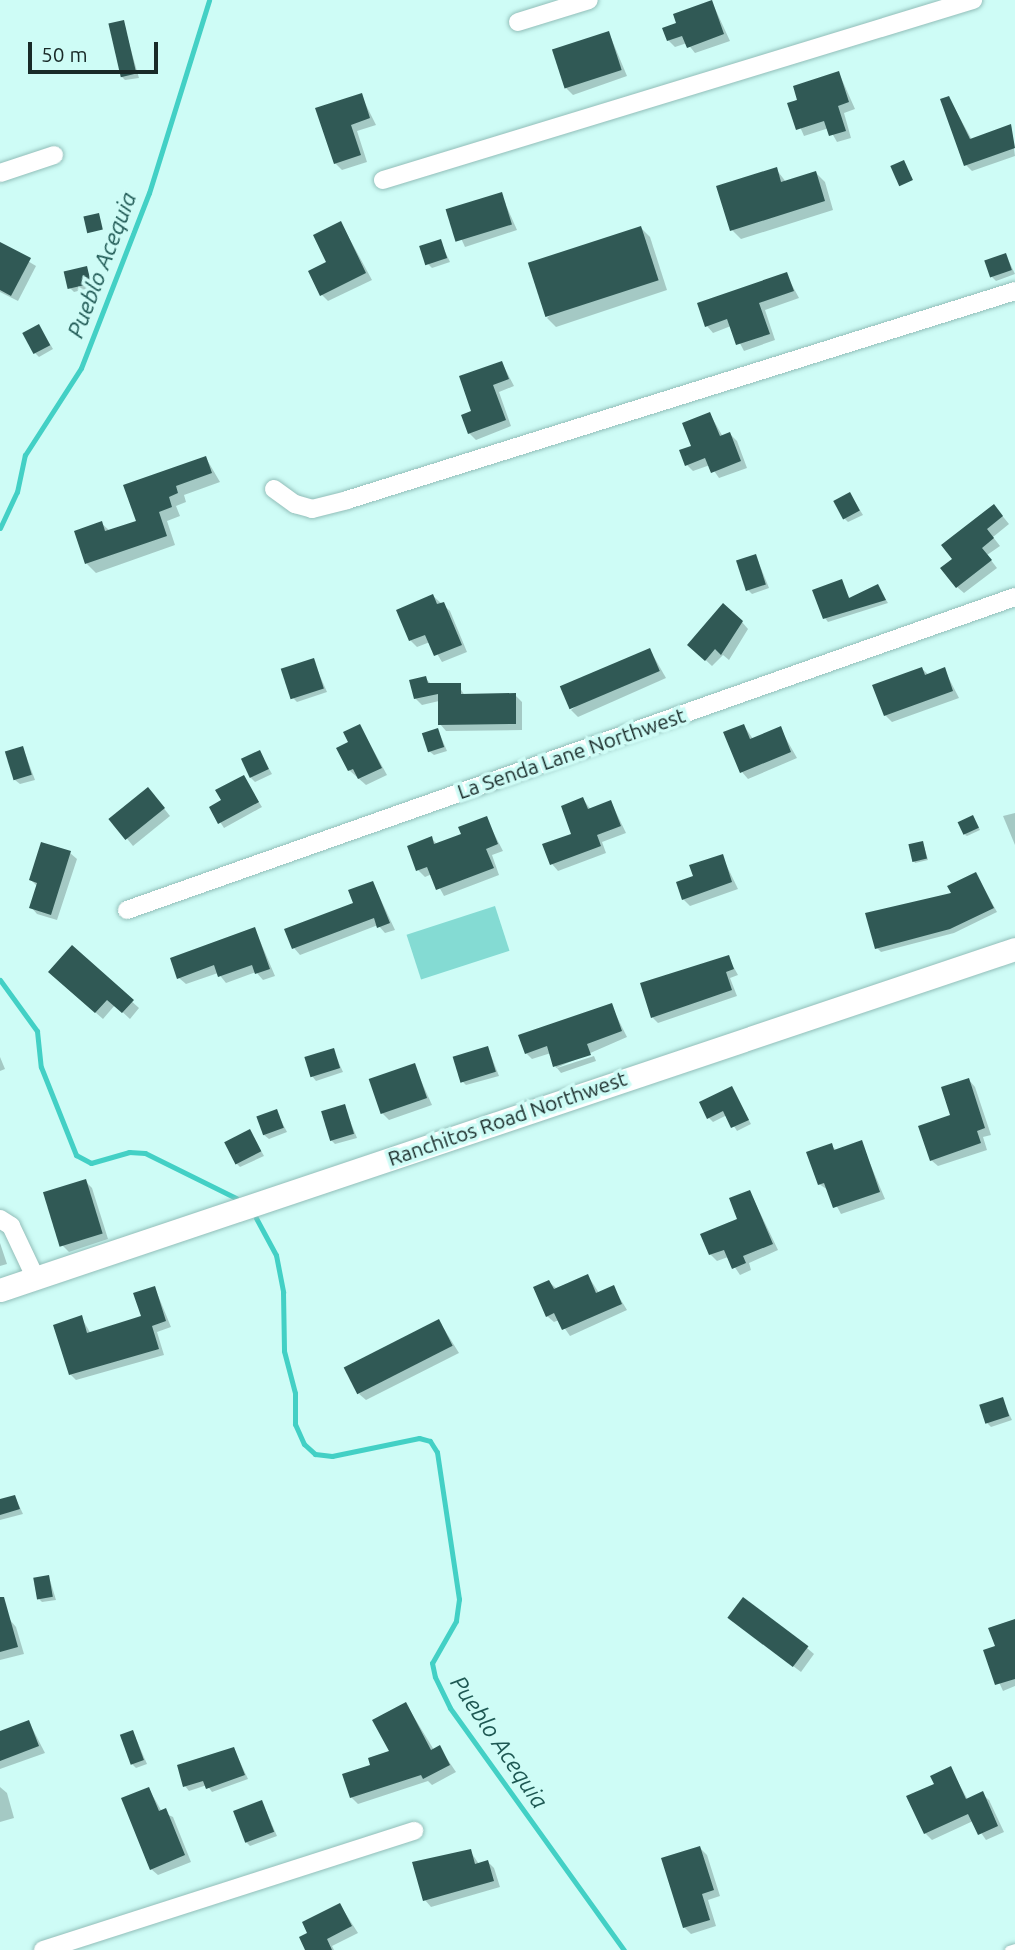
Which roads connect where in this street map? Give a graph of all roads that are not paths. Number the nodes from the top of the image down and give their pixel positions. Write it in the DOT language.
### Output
graph roads {
  1 [pos="589,0"];
  2 [pos="973,0"];
  3 [pos="517,22"];
  4 [pos="54,155"];
  5 [pos="0,173"];
  6 [pos="383,180"];
  7 [pos="1015,291"];
  8 [pos="274,489"];
  9 [pos="1015,597"];
  10 [pos="127,911"];
  11 [pos="1015,949"];
  12 [pos="0,1219"];
  13 [pos="36,1279"];
  14 [pos="0,1290"];
  15 [pos="414,1831"];
  16 [pos="1015,1948"];
  17 [pos="43,1950"];
  18 [pos="1009,1950"];
  1 -- 3 [label="street"];
  2 -- 6 [label="street"];
  4 -- 5 [label="street"];
  7 -- 8 [label="street"];
  9 -- 10 [label="street, La Senda Lane Northwest"];
  11 -- 13 [label="street, Ranchitos Road Northwest"];
  12 -- 13 [label="street"];
  13 -- 14 [label="street, Ranchitos Road Northwest"];
  15 -- 17 [label="street"];
  16 -- 18 [label="lane"];
}
